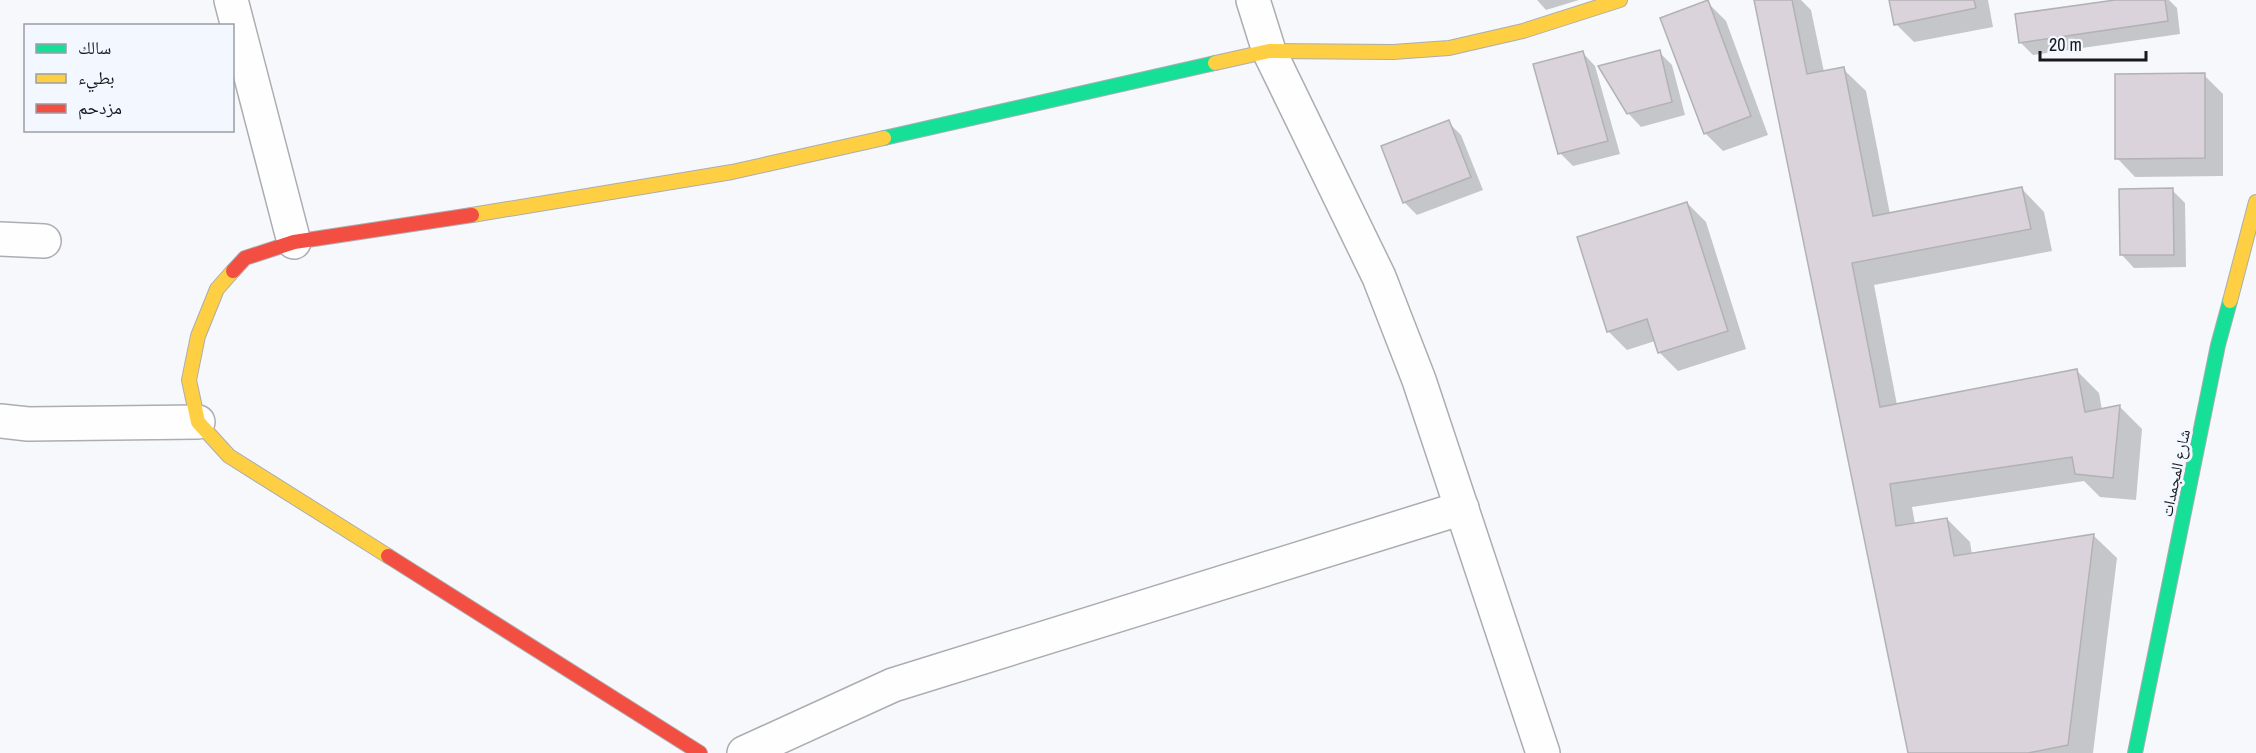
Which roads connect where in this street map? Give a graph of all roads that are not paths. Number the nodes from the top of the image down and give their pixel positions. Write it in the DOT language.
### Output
graph roads {
  1 [pos="231,0"];
  2 [pos="1253,0"];
  3 [pos="1620,0"];
  4 [pos="1269,51"];
  5 [pos="2256,202"];
  6 [pos="0,238"];
  7 [pos="44,241"];
  8 [pos="294,242"];
  9 [pos="0,421"];
  10 [pos="198,422"];
  11 [pos="1462,508"];
  12 [pos="700,753"];
  13 [pos="744,753"];
  14 [pos="1543,753"];
  15 [pos="2135,753"];
  1 -- 8 [label="street"];
  2 -- 4 [label="street"];
  3 -- 4 [label="street"];
  4 -- 8 [label="street"];
  4 -- 11 [label="street"];
  5 -- 15 [label="street, شارع المجمدات"];
  6 -- 7 [label="street"];
  8 -- 10 [label="street"];
  9 -- 10 [label="street"];
  10 -- 12 [label="street"];
  11 -- 13 [label="street"];
  11 -- 14 [label="street"];
}
